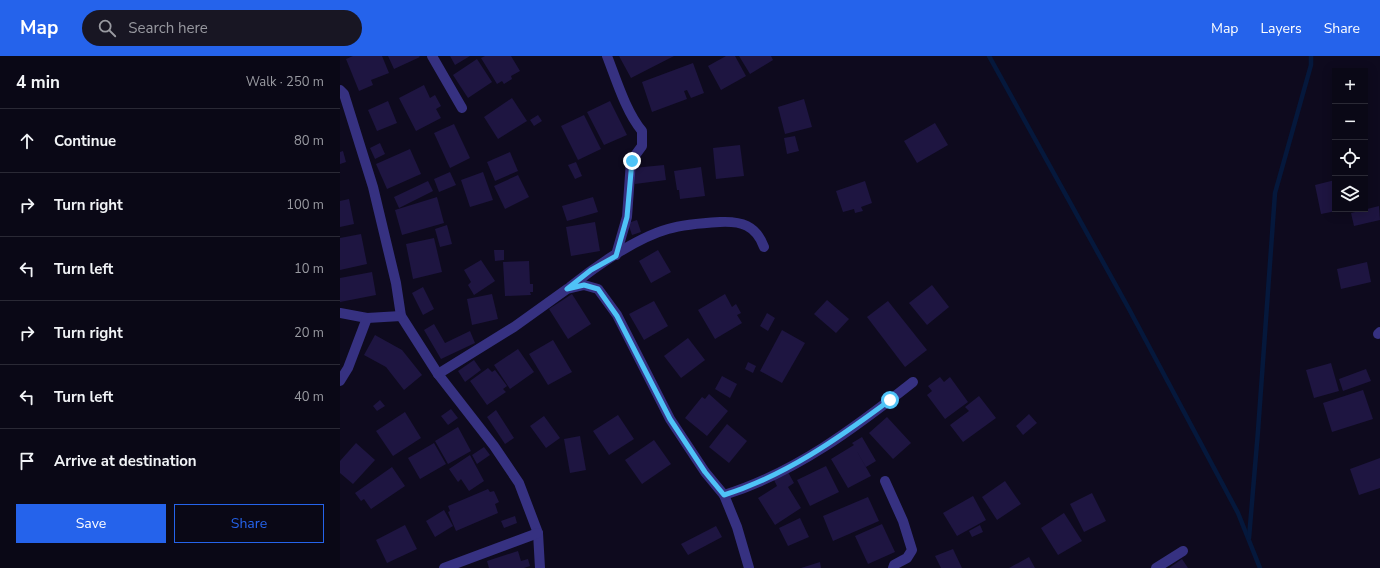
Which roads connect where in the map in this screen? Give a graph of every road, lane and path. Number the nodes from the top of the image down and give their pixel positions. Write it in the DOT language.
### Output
graph roads {
  1 [pos="432,56"];
  2 [pos="607,56"];
  3 [pos="341,93"];
  4 [pos="462,108"];
  5 [pos="764,247"];
  6 [pos="616,256"];
  7 [pos="567,289"];
  8 [pos="340,313"];
  9 [pos="401,316"];
  10 [pos="367,318"];
  11 [pos="438,374"];
  12 [pos="340,381"];
  13 [pos="913,382"];
  14 [pos="885,481"];
  15 [pos="724,495"];
  16 [pos="538,533"];
  17 [pos="1183,551"];
  18 [pos="444,568"];
  19 [pos="540,568"];
  20 [pos="749,568"];
  21 [pos="893,568"];
  22 [pos="1156,568"];
  1 -- 4 [label="street"];
  2 -- 6 [label="street"];
  3 -- 9 [label="street"];
  5 -- 6 [label="street"];
  6 -- 7 [label="street"];
  7 -- 11 [label="street"];
  7 -- 15 [label="street"];
  8 -- 10 [label="street"];
  9 -- 10 [label="street"];
  9 -- 11 [label="street"];
  10 -- 12 [label="street"];
  11 -- 16 [label="street"];
  13 -- 15 [label="street"];
  14 -- 21 [label="street"];
  15 -- 20 [label="street"];
  16 -- 18 [label="street"];
  16 -- 19 [label="street"];
  17 -- 22 [label="street"];
}
